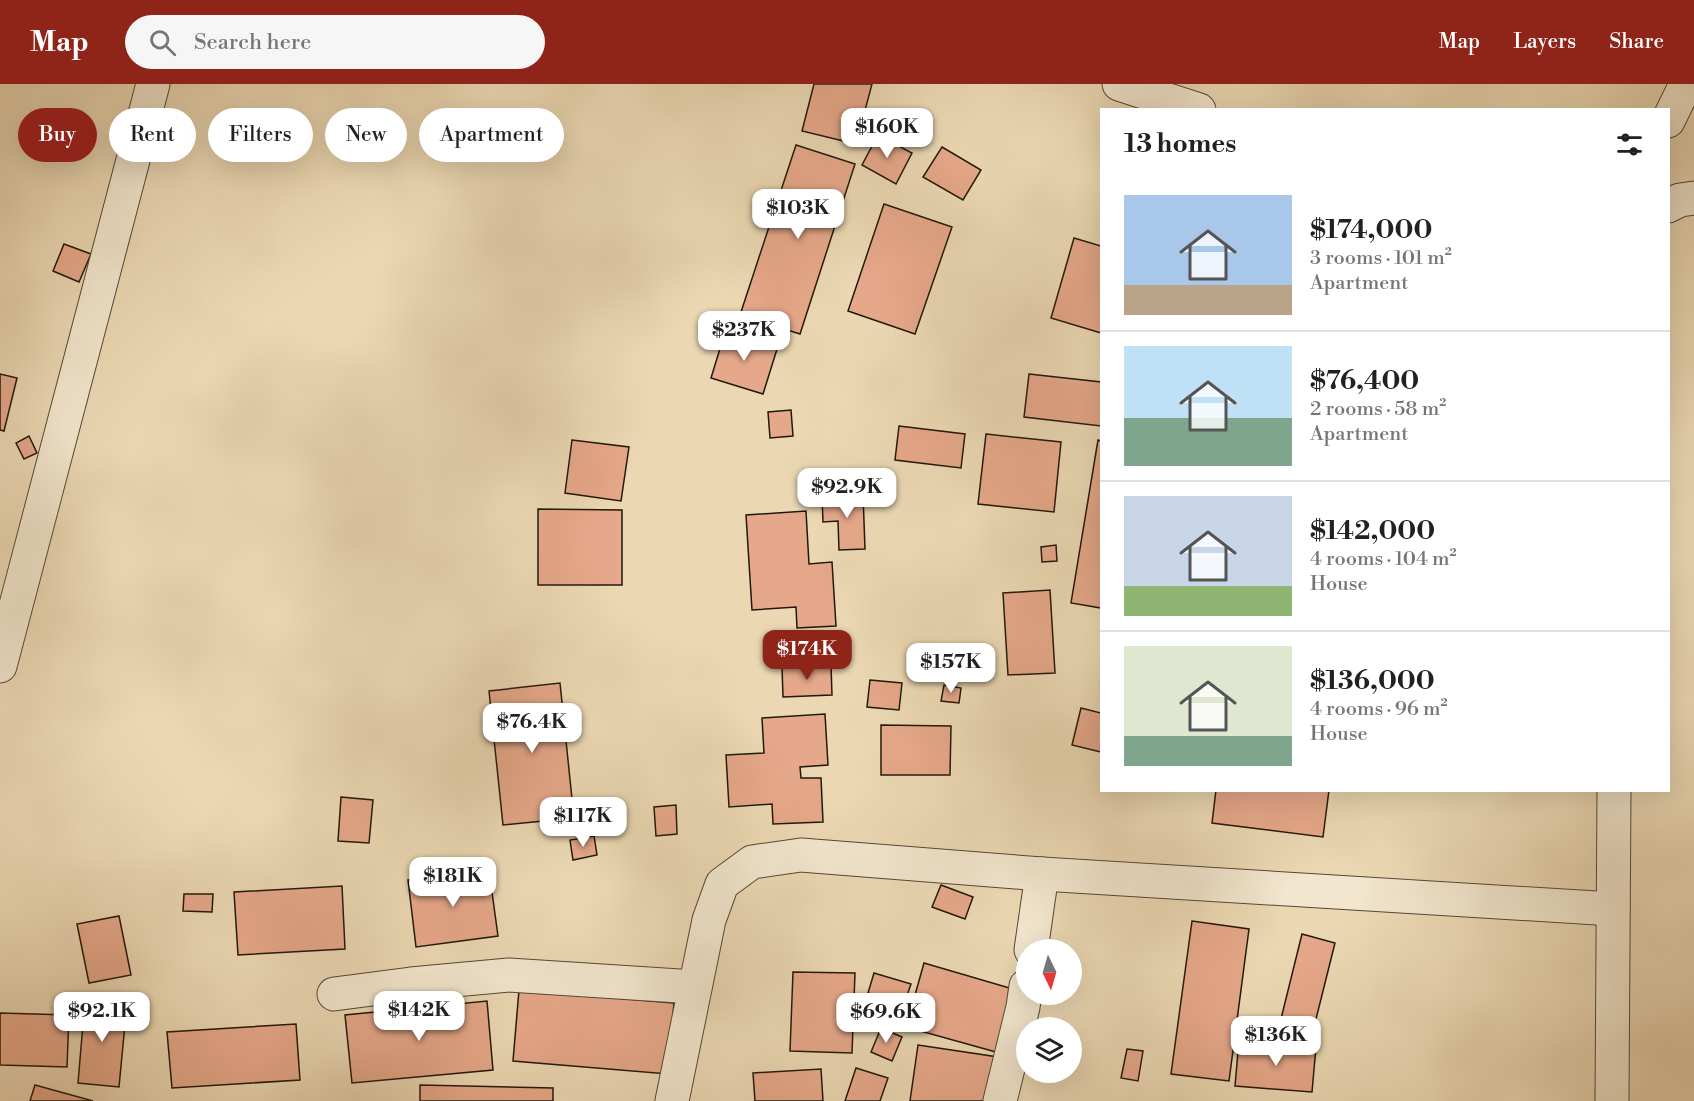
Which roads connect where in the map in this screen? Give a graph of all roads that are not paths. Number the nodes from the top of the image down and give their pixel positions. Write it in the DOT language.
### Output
graph roads {
  1 [pos="153,84"];
  2 [pos="1119,84"];
  3 [pos="1686,84"];
  4 [pos="1193,108"];
  5 [pos="1670,118"];
  6 [pos="0,666"];
  7 [pos="1614,792"];
  8 [pos="1042,874"];
  9 [pos="1613,909"];
  10 [pos="1033,939"];
  11 [pos="695,987"];
  12 [pos="334,993"];
  13 [pos="1023,1005"];
  14 [pos="672,1101"];
  15 [pos="1000,1101"];
  16 [pos="1612,1101"];
  1 -- 6 [label="street"];
  2 -- 4 [label="street"];
  3 -- 5 [label="street"];
  7 -- 9 [label="street"];
  8 -- 9 [label="street"];
  8 -- 10 [label="street"];
  8 -- 11 [label="street"];
  9 -- 16 [label="street"];
  11 -- 12 [label="street"];
  11 -- 14 [label="street"];
  13 -- 15 [label="street"];
}
